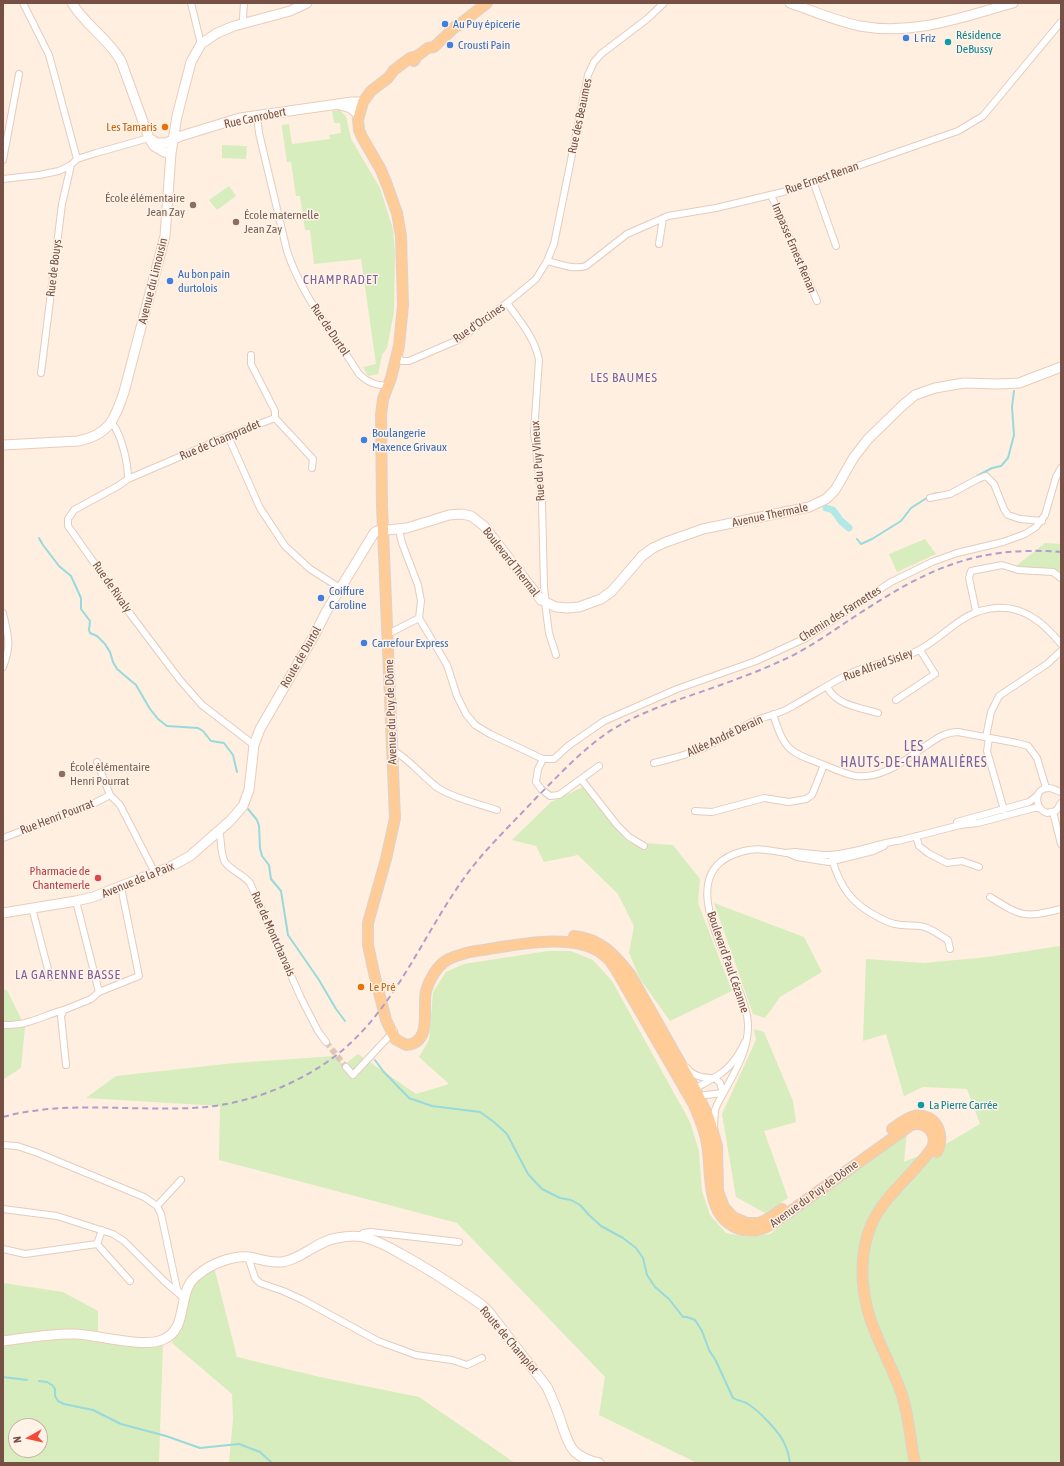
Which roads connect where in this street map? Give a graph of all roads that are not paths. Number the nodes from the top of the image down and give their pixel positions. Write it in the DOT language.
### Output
graph roads {
  1 [pos="23,3"];
  2 [pos="72,3"];
  3 [pos="191,3"];
  4 [pos="244,3"];
  5 [pos="307,3"];
  6 [pos="487,3"];
  7 [pos="664,3"];
  8 [pos="790,3"];
  9 [pos="1013,3"];
  10 [pos="1061,22"];
  11 [pos="244,23"];
  12 [pos="201,44"];
  13 [pos="19,74"];
  14 [pos="363,102"];
  15 [pos="339,104"];
  16 [pos="359,115"];
  17 [pos="257,116"];
  18 [pos="149,138"];
  19 [pos="173,140"];
  20 [pos="171,153"];
  21 [pos="77,159"];
  22 [pos="3,160"];
  23 [pos="71,165"];
  24 [pos="3,179"];
  25 [pos="814,181"];
  26 [pos="771,195"];
  27 [pos="663,218"];
  28 [pos="659,244"];
  29 [pos="836,246"];
  30 [pos="547,261"];
  31 [pos="817,301"];
  32 [pos="507,304"];
  33 [pos="401,328"];
  34 [pos="252,355"];
  35 [pos="397,356"];
  36 [pos="1061,367"];
  37 [pos="41,373"];
  38 [pos="386,386"];
  39 [pos="275,418"];
  40 [pos="112,423"];
  41 [pos="228,436"];
  42 [pos="3,445"];
  43 [pos="312,468"];
  44 [pos="1061,468"];
  45 [pos="128,479"];
  46 [pos="930,498"];
  47 [pos="1042,521"];
  48 [pos="399,530"];
  49 [pos="384,531"];
  50 [pos="1061,578"];
  51 [pos="340,588"];
  52 [pos="545,603"];
  53 [pos="976,611"];
  54 [pos="3,613"];
  55 [pos="419,618"];
  56 [pos="388,634"];
  57 [pos="1061,644"];
  58 [pos="920,650"];
  59 [pos="1061,652"];
  60 [pos="556,655"];
  61 [pos="3,667"];
  62 [pos="827,687"];
  63 [pos="896,700"];
  64 [pos="878,713"];
  65 [pos="773,714"];
  66 [pos="987,737"];
  67 [pos="254,745"];
  68 [pos="393,750"];
  69 [pos="543,759"];
  70 [pos="98,762"];
  71 [pos="654,763"];
  72 [pos="824,765"];
  73 [pos="599,766"];
  74 [pos="581,779"];
  75 [pos="1046,788"];
  76 [pos="1059,791"];
  77 [pos="110,795"];
  78 [pos="1038,795"];
  79 [pos="247,798"];
  80 [pos="1061,798"];
  81 [pos="1061,804"];
  82 [pos="1039,808"];
  83 [pos="497,810"];
  84 [pos="1004,810"];
  85 [pos="696,812"];
  86 [pos="1053,812"];
  87 [pos="941,830"];
  88 [pos="219,831"];
  89 [pos="916,836"];
  90 [pos="3,838"];
  91 [pos="902,840"];
  92 [pos="1061,844"];
  93 [pos="644,846"];
  94 [pos="788,853"];
  95 [pos="830,854"];
  96 [pos="832,862"];
  97 [pos="979,867"];
  98 [pos="154,873"];
  99 [pos="121,888"];
  100 [pos="990,897"];
  101 [pos="76,901"];
  102 [pos="32,908"];
  103 [pos="1061,908"];
  104 [pos="3,913"];
  105 [pos="950,950"];
  106 [pos="630,974"];
  107 [pos="50,977"];
  108 [pos="99,992"];
  109 [pos="64,1010"];
  110 [pos="644,1017"];
  111 [pos="3,1025"];
  112 [pos="393,1032"];
  113 [pos="746,1041"];
  114 [pos="326,1042"];
  115 [pos="66,1065"];
  116 [pos="346,1067"];
  117 [pos="715,1078"];
  118 [pos="696,1092"];
  119 [pos="723,1093"];
  120 [pos="698,1114"];
  121 [pos="932,1125"];
  122 [pos="715,1135"];
  123 [pos="3,1145"];
  124 [pos="182,1180"];
  125 [pos="814,1190"];
  126 [pos="157,1206"];
  127 [pos="3,1209"];
  128 [pos="102,1230"];
  129 [pos="362,1237"];
  130 [pos="458,1242"];
  131 [pos="97,1244"];
  132 [pos="3,1249"];
  133 [pos="248,1257"];
  134 [pos="130,1281"];
  135 [pos="185,1299"];
  136 [pos="3,1340"];
  137 [pos="482,1358"];
  138 [pos="599,1463"];
  139 [pos="916,1463"];
  140 [pos="921,1463"];
  1 -- 21 [label="street"];
  2 -- 18 [label="main road"];
  3 -- 12 [label="street"];
  4 -- 11 [label="street"];
  5 -- 11 [label="main road, Avenue du Limousin"];
  6 -- 14 [label="main road, Avenue du Puy de Dôme"];
  7 -- 30 [label="street, Rue des Beaumes"];
  8 -- 9 [label="main road"];
  10 -- 25 [label="street, Rue Ernest Renan"];
  11 -- 12 [label="main road, Avenue du Limousin"];
  12 -- 19 [label="main road, Avenue du Limousin"];
  13 -- 22 [label="street"];
  14 -- 15 [label="main road, Rue Canrobert"];
  14 -- 16 [label="main road, Avenue du Puy de Dôme"];
  15 -- 16 [label="main road"];
  15 -- 17 [label="main road, Rue Canrobert"];
  16 -- 33 [label="main road, Avenue du Puy de Dôme"];
  17 -- 19 [label="main road, Rue Canrobert"];
  17 -- 38 [label="street, Rue de Durtol"];
  18 -- 19 [label="main road, Rue Canrobert"];
  18 -- 20 [label="main road"];
  18 -- 21 [label="street"];
  19 -- 20 [label="main road, Avenue du Limousin"];
  20 -- 40 [label="main road, Avenue du Limousin"];
  21 -- 23 [label="street"];
  23 -- 24 [label="street"];
  23 -- 37 [label="street, Rue de Bouys"];
  25 -- 26 [label="street, Rue Ernest Renan"];
  25 -- 29 [label="street"];
  26 -- 27 [label="street, Rue Ernest Renan"];
  26 -- 31 [label="street, Impasse Ernest Renan"];
  27 -- 28 [label="street"];
  27 -- 30 [label="street, Rue Ernest Renan"];
  30 -- 32 [label="street, Rue d'Orcines"];
  32 -- 35 [label="street, Rue d'Orcines"];
  32 -- 52 [label="street, Rue du Puy Vineux"];
  33 -- 35 [label="main road, Avenue du Puy de Dôme"];
  33 -- 38 [label="main road, Avenue du Puy de Dôme"];
  34 -- 39 [label="street"];
  35 -- 38 [label="main road, Avenue du Puy de Dôme"];
  36 -- 52 [label="main road, Avenue Thermale"];
  38 -- 49 [label="main road, Avenue du Puy de Dôme"];
  39 -- 41 [label="street, Rue de Champradet"];
  39 -- 43 [label="street, Rue de Champradet"];
  40 -- 42 [label="main road, Avenue du Limousin"];
  40 -- 45 [label="street"];
  41 -- 45 [label="street, Rue de Champradet"];
  41 -- 51 [label="street"];
  44 -- 47 [label="street"];
  45 -- 67 [label="street, Rue de Rivaly"];
  46 -- 47 [label="street"];
  47 -- 69 [label="street, Chemin des Farnettes"];
  48 -- 49 [label="main road, Boulevard Thermal"];
  48 -- 52 [label="main road, Boulevard Thermal"];
  48 -- 55 [label="street"];
  49 -- 51 [label="main road, Route de Durtol"];
  49 -- 56 [label="main road, Avenue du Puy de Dôme"];
  50 -- 53 [label="street"];
  51 -- 67 [label="main road, Route de Durtol"];
  52 -- 60 [label="street, Rue du Puy Vineux"];
  53 -- 57 [label="street, Rue Alfred Sisley"];
  53 -- 58 [label="street, Rue Alfred Sisley"];
  54 -- 61 [label="street"];
  55 -- 56 [label="street"];
  55 -- 69 [label="street"];
  56 -- 68 [label="main road, Avenue du Puy de Dôme"];
  58 -- 62 [label="street, Rue Alfred Sisley"];
  58 -- 63 [label="street"];
  59 -- 66 [label="street"];
  62 -- 64 [label="street"];
  62 -- 65 [label="street, Rue Alfred Sisley"];
  65 -- 71 [label="street, Allée André Derain"];
  65 -- 72 [label="street"];
  66 -- 72 [label="street"];
  66 -- 75 [label="street"];
  66 -- 84 [label="street"];
  67 -- 79 [label="main road, Route de Durtol"];
  68 -- 83 [label="street"];
  68 -- 112 [label="main road, Avenue du Puy de Dôme"];
  69 -- 74 [label="street"];
  70 -- 77 [label="street"];
  72 -- 85 [label="street"];
  73 -- 74 [label="street"];
  74 -- 93 [label="street"];
  75 -- 76 [label="street"];
  75 -- 78 [label="street, Boulevard Paul Cézanne"];
  76 -- 80 [label="street"];
  77 -- 90 [label="street, Rue Henri Pourrat"];
  77 -- 98 [label="street"];
  78 -- 82 [label="street"];
  78 -- 84 [label="street, Boulevard Paul Cézanne"];
  79 -- 88 [label="main road, Avenue de la Paix"];
  81 -- 86 [label="street"];
  82 -- 86 [label="street"];
  82 -- 87 [label="street, Boulevard Paul Cézanne"];
  84 -- 87 [label="street, Boulevard Paul Cézanne"];
  86 -- 92 [label="street"];
  87 -- 89 [label="street, Boulevard Paul Cézanne"];
  88 -- 98 [label="main road, Avenue de la Paix"];
  88 -- 114 [label="street, Rue de Montcharvais"];
  89 -- 91 [label="street, Boulevard Paul Cézanne"];
  89 -- 97 [label="street"];
  91 -- 95 [label="street, Boulevard Paul Cézanne"];
  91 -- 96 [label="street, Boulevard Paul Cézanne"];
  94 -- 95 [label="street, Boulevard Paul Cézanne"];
  94 -- 96 [label="street, Boulevard Paul Cézanne"];
  94 -- 113 [label="street, Boulevard Paul Cézanne"];
  95 -- 96 [label="street"];
  96 -- 105 [label="street"];
  98 -- 99 [label="main road, Avenue de la Paix"];
  99 -- 101 [label="main road, Avenue de la Paix"];
  99 -- 108 [label="street"];
  100 -- 103 [label="street"];
  101 -- 102 [label="main road, Avenue de la Paix"];
  101 -- 108 [label="street"];
  102 -- 104 [label="main road, Avenue de la Paix"];
  102 -- 107 [label="street"];
  106 -- 112 [label="main road, Avenue du Puy de Dôme"];
  106 -- 117 [label="street"];
  106 -- 118 [label="main road, Avenue du Puy de Dôme"];
  108 -- 109 [label="street"];
  109 -- 111 [label="street"];
  109 -- 115 [label="street"];
  110 -- 112 [label="main road, Avenue du Puy de Dôme"];
  110 -- 118 [label="street"];
  110 -- 120 [label="main road, Avenue du Puy de Dôme"];
  112 -- 116 [label="street"];
  113 -- 117 [label="street, Boulevard Paul Cézanne"];
  113 -- 119 [label="street, Boulevard Paul Cézanne"];
  117 -- 118 [label="street, Boulevard Paul Cézanne"];
  117 -- 119 [label="street"];
  118 -- 119 [label="street"];
  118 -- 120 [label="street"];
  118 -- 122 [label="main road, Avenue du Puy de Dôme"];
  119 -- 122 [label="street, Boulevard Paul Cézanne"];
  120 -- 125 [label="main road, Avenue du Puy de Dôme"];
  121 -- 125 [label="main road, Avenue du Puy de Dôme"];
  121 -- 139 [label="main road"];
  121 -- 140 [label="main road"];
  122 -- 125 [label="main road, Avenue du Puy de Dôme"];
  123 -- 126 [label="street"];
  124 -- 126 [label="street"];
  126 -- 135 [label="street"];
  127 -- 128 [label="street"];
  128 -- 131 [label="street"];
  128 -- 135 [label="street"];
  129 -- 130 [label="street, Route de Champiot"];
  129 -- 133 [label="main road, Route de Champiot"];
  129 -- 138 [label="main road, Route de Champiot"];
  131 -- 132 [label="street"];
  131 -- 134 [label="street"];
  133 -- 135 [label="main road, Route de Champiot"];
  133 -- 137 [label="street"];
  135 -- 136 [label="main road, Route de Champiot"];
}
